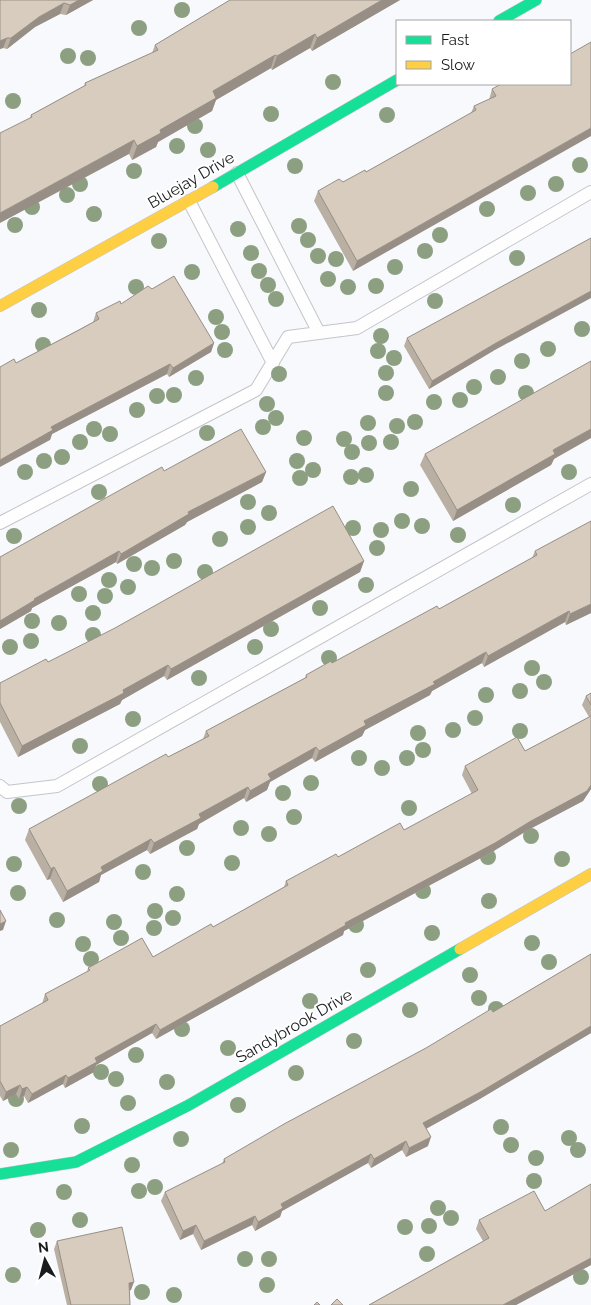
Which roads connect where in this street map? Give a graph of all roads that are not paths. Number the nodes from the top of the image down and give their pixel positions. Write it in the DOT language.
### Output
graph roads {
  1 [pos="536,0"];
  2 [pos="502,20"];
  3 [pos="396,81"];
  4 [pos="237,172"];
  5 [pos="591,192"];
  6 [pos="189,201"];
  7 [pos="0,306"];
  8 [pos="319,333"];
  9 [pos="273,363"];
  10 [pos="591,484"];
  11 [pos="0,523"];
  12 [pos="0,786"];
  13 [pos="591,874"];
  14 [pos="0,1174"];
  1 -- 2 [label="street"];
  3 -- 4 [label="street, Bluejay Drive"];
  4 -- 6 [label="street, Bluejay Drive"];
  4 -- 8 [label="lane"];
  5 -- 8 [label="lane"];
  6 -- 7 [label="street, Bluejay Drive"];
  6 -- 9 [label="lane"];
  8 -- 9 [label="lane"];
  9 -- 11 [label="lane"];
  10 -- 12 [label="lane"];
  13 -- 14 [label="street, Sandybrook Drive"];
}
